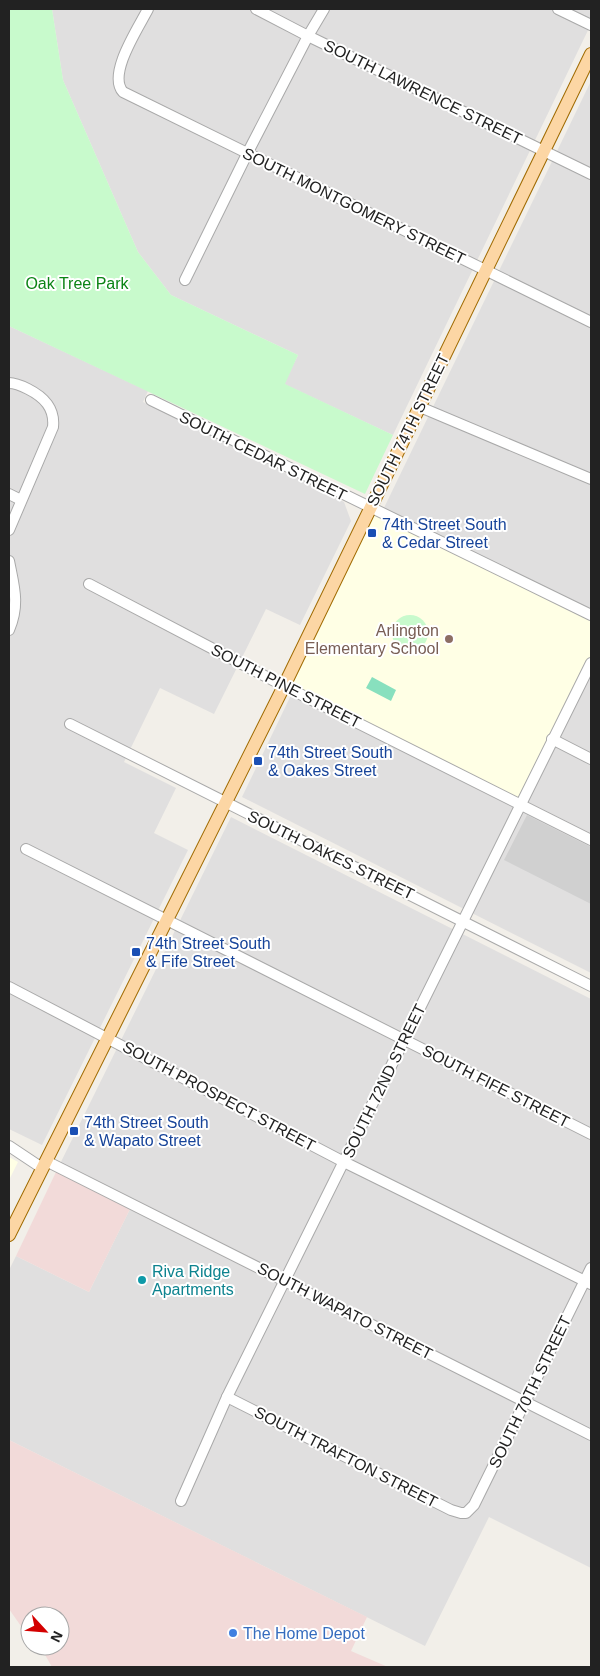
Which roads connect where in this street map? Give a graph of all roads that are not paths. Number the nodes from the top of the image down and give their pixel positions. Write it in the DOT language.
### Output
graph roads {
  1 [pos="148,9"];
  2 [pos="256,9"];
  3 [pos="324,9"];
  4 [pos="558,9"];
  5 [pos="591,25"];
  6 [pos="308,36"];
  7 [pos="591,54"];
  8 [pos="544,151"];
  9 [pos="248,154"];
  10 [pos="591,174"];
  11 [pos="486,270"];
  12 [pos="185,280"];
  13 [pos="591,322"];
  14 [pos="9,383"];
  15 [pos="151,400"];
  16 [pos="420,407"];
  17 [pos="591,478"];
  18 [pos="9,494"];
  19 [pos="21,500"];
  20 [pos="371,508"];
  21 [pos="9,530"];
  22 [pos="9,561"];
  23 [pos="88,584"];
  24 [pos="591,615"];
  25 [pos="9,630"];
  26 [pos="590,667"];
  27 [pos="284,686"];
  28 [pos="70,724"];
  29 [pos="552,740"];
  30 [pos="591,759"];
  31 [pos="226,803"];
  32 [pos="520,805"];
  33 [pos="591,840"];
  34 [pos="26,849"];
  35 [pos="167,919"];
  36 [pos="462,921"];
  37 [pos="591,986"];
  38 [pos="9,987"];
  39 [pos="108,1038"];
  40 [pos="404,1039"];
  41 [pos="591,1134"];
  42 [pos="9,1146"];
  43 [pos="344,1162"];
  44 [pos="44,1164"];
  45 [pos="9,1235"];
  46 [pos="591,1268"];
  47 [pos="286,1280"];
  48 [pos="588,1283"];
  49 [pos="227,1397"];
  50 [pos="524,1402"];
  51 [pos="591,1435"];
  52 [pos="181,1500"];
  53 [pos="466,1513"];
  1 -- 9 [label="street, SOUTH MONTGOMERY STREET"];
  2 -- 6 [label="street, SOUTH LAWRENCE STREET"];
  3 -- 6 [label="street"];
  4 -- 5 [label="street"];
  6 -- 8 [label="street, SOUTH LAWRENCE STREET"];
  6 -- 9 [label="street"];
  7 -- 8 [label="main road, SOUTH 74TH STREET"];
  8 -- 10 [label="street, SOUTH LAWRENCE STREET"];
  8 -- 11 [label="main road, SOUTH 74TH STREET"];
  9 -- 11 [label="street, SOUTH MONTGOMERY STREET"];
  9 -- 12 [label="street"];
  11 -- 13 [label="street, SOUTH MONTGOMERY STREET"];
  11 -- 16 [label="main road, SOUTH 74TH STREET"];
  14 -- 19 [label="street"];
  15 -- 20 [label="street, SOUTH CEDAR STREET"];
  16 -- 17 [label="street"];
  16 -- 20 [label="main road, SOUTH 74TH STREET"];
  18 -- 19 [label="street"];
  19 -- 21 [label="street"];
  20 -- 24 [label="street, SOUTH CEDAR STREET"];
  20 -- 27 [label="main road, SOUTH 74TH STREET"];
  22 -- 25 [label="street"];
  23 -- 27 [label="street, SOUTH PINE STREET"];
  26 -- 29 [label="street, SOUTH 72ND STREET"];
  27 -- 31 [label="main road, SOUTH 74TH STREET"];
  27 -- 32 [label="street, SOUTH PINE STREET"];
  28 -- 31 [label="street, SOUTH OAKES STREET"];
  29 -- 30 [label="street"];
  29 -- 32 [label="street, SOUTH 72ND STREET"];
  31 -- 35 [label="main road, SOUTH 74TH STREET"];
  31 -- 36 [label="street, SOUTH OAKES STREET"];
  32 -- 33 [label="street, SOUTH PINE STREET"];
  32 -- 36 [label="street, SOUTH 72ND STREET"];
  34 -- 35 [label="street, SOUTH FIFE STREET"];
  35 -- 39 [label="main road, SOUTH 74TH STREET"];
  35 -- 40 [label="street, SOUTH FIFE STREET"];
  36 -- 37 [label="street, SOUTH OAKES STREET"];
  36 -- 40 [label="street, SOUTH 72ND STREET"];
  38 -- 39 [label="street, SOUTH PROSPECT STREET"];
  39 -- 43 [label="street, SOUTH PROSPECT STREET"];
  39 -- 44 [label="main road, SOUTH 74TH STREET"];
  40 -- 41 [label="street, SOUTH FIFE STREET"];
  40 -- 43 [label="street, SOUTH 72ND STREET"];
  42 -- 44 [label="street, SOUTH WAPATO STREET"];
  43 -- 47 [label="street, SOUTH 72ND STREET"];
  43 -- 48 [label="street, SOUTH PROSPECT STREET"];
  44 -- 45 [label="main road, SOUTH 74TH STREET"];
  44 -- 47 [label="street, SOUTH WAPATO STREET"];
  46 -- 48 [label="street, SOUTH 70TH STREET"];
  47 -- 49 [label="street, SOUTH 72ND STREET"];
  47 -- 50 [label="street, SOUTH WAPATO STREET"];
  48 -- 50 [label="street, SOUTH 70TH STREET"];
  49 -- 52 [label="street, SOUTH 72ND STREET"];
  49 -- 53 [label="street, SOUTH TRAFTON STREET"];
  50 -- 51 [label="street, SOUTH WAPATO STREET"];
  50 -- 53 [label="street, SOUTH 70TH STREET"];
}
